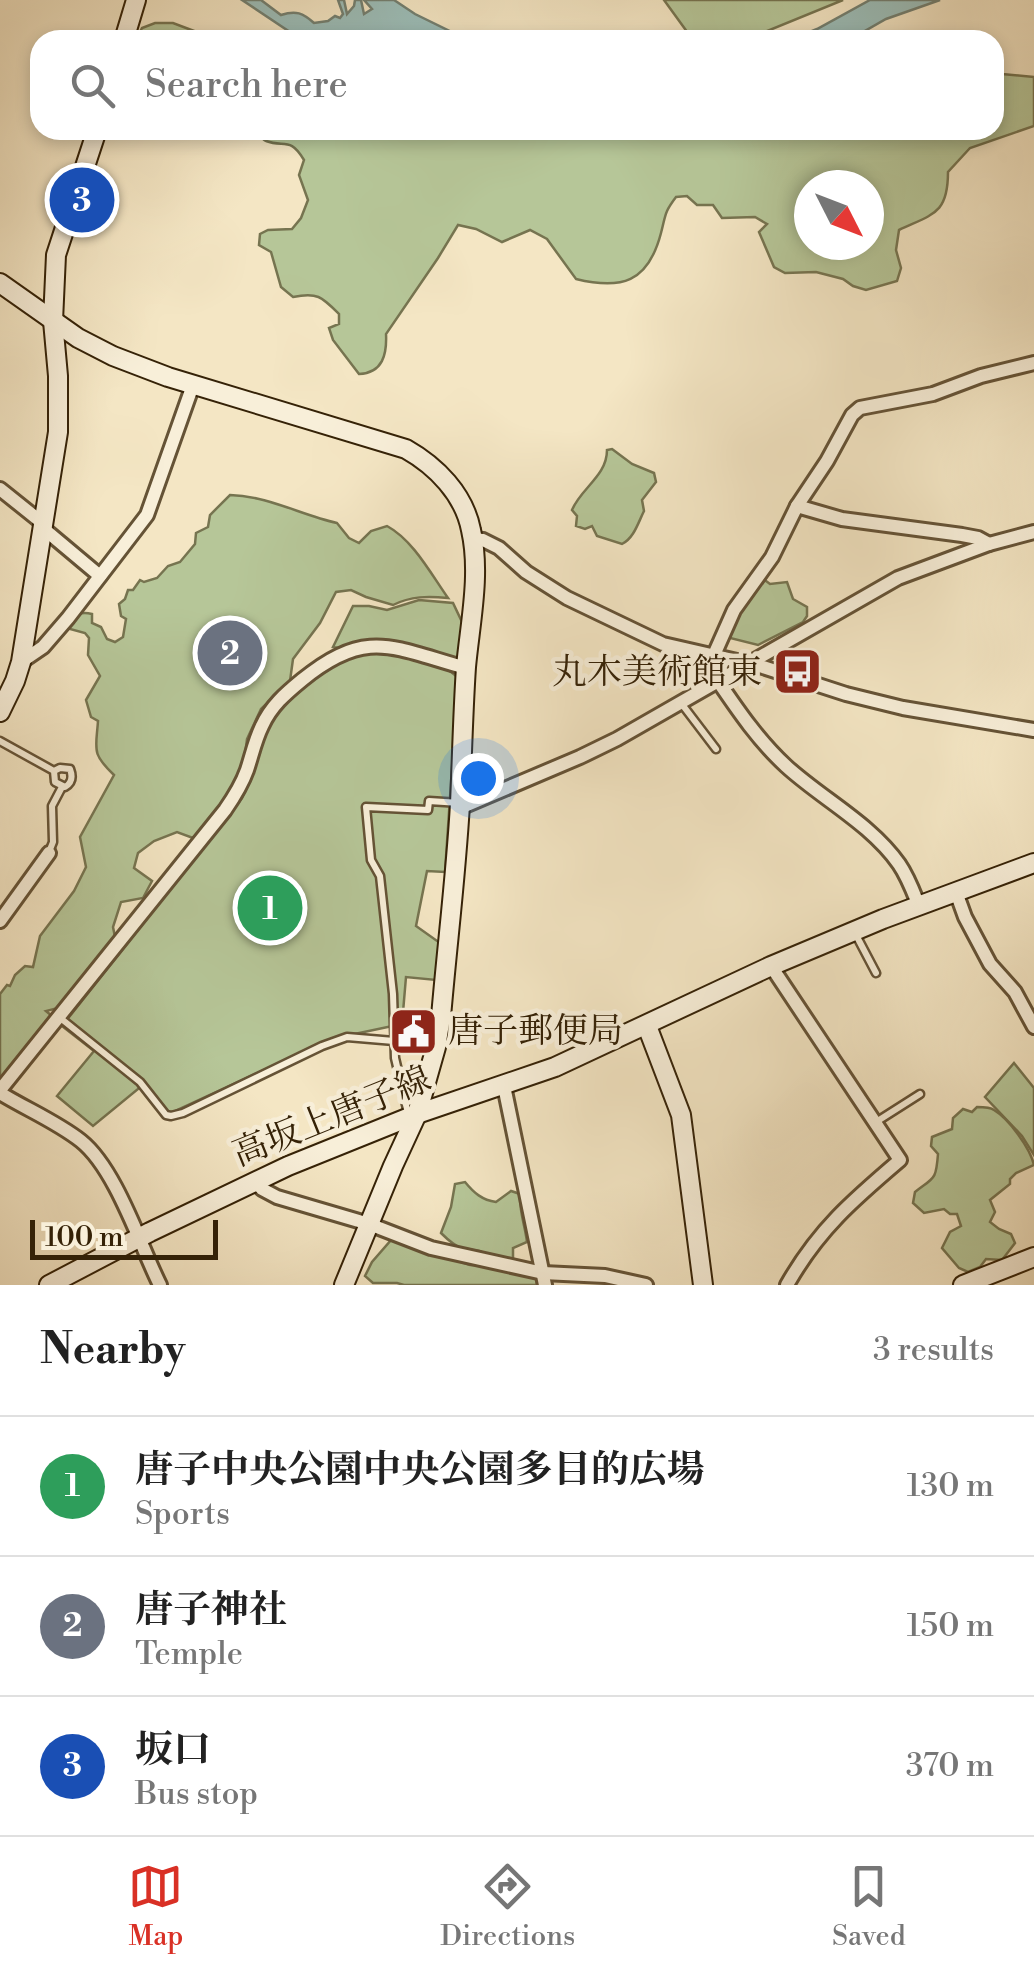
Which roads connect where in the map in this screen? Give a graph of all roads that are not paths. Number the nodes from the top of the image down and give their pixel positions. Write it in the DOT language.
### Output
graph roads {
  1 [pos="136,0"];
  2 [pos="127,30"];
  3 [pos="94,140"];
  4 [pos="0,283"];
  5 [pos="52,321"];
  6 [pos="1034,363"];
  7 [pos="193,384"];
  8 [pos="0,489"];
  9 [pos="797,506"];
  10 [pos="44,527"];
  11 [pos="1034,532"];
  12 [pos="472,539"];
  13 [pos="990,544"];
  14 [pos="100,576"];
  15 [pos="714,655"];
  16 [pos="21,662"];
  17 [pos="746,664"];
  18 [pos="466,668"];
  19 [pos="718,681"];
  20 [pos="680,702"];
  21 [pos="0,712"];
  22 [pos="1034,730"];
  23 [pos="0,741"];
  24 [pos="716,749"];
  25 [pos="54,771"];
  26 [pos="62,786"];
  27 [pos="460,806"];
  28 [pos="49,852"];
  29 [pos="1034,863"];
  30 [pos="956,892"];
  31 [pos="918,906"];
  32 [pos="0,921"];
  33 [pos="854,932"];
  34 [pos="772,966"];
  35 [pos="876,973"];
  36 [pos="58,1016"];
  37 [pos="647,1026"];
  38 [pos="1034,1027"];
  39 [pos="394,1041"];
  40 [pos="504,1086"];
  41 [pos="0,1091"];
  42 [pos="920,1094"];
  43 [pos="412,1112"];
  44 [pos="875,1122"];
  45 [pos="255,1182"];
  46 [pos="369,1224"];
  47 [pos="139,1238"];
  48 [pos="1034,1258"];
  49 [pos="544,1279"];
  50 [pos="611,1281"];
  51 [pos="49,1285"];
  52 [pos="160,1285"];
  53 [pos="344,1285"];
  54 [pos="646,1285"];
  55 [pos="703,1285"];
  56 [pos="788,1285"];
  57 [pos="963,1285"];
  1 -- 2 [label="street"];
  3 -- 5 [label="street"];
  4 -- 5 [label="street"];
  5 -- 7 [label="street"];
  5 -- 10 [label="street"];
  6 -- 9 [label="street"];
  7 -- 12 [label="street"];
  7 -- 14 [label="street"];
  8 -- 10 [label="street"];
  9 -- 13 [label="street"];
  9 -- 15 [label="street"];
  10 -- 14 [label="street"];
  10 -- 16 [label="street"];
  11 -- 13 [label="street"];
  12 -- 15 [label="street"];
  12 -- 18 [label="street"];
  13 -- 17 [label="street"];
  14 -- 16 [label="street"];
  15 -- 17 [label="street"];
  16 -- 21 [label="street"];
  17 -- 19 [label="street"];
  17 -- 22 [label="street"];
  18 -- 27 [label="street"];
  18 -- 36 [label="street"];
  19 -- 20 [label="street"];
  19 -- 31 [label="street"];
  20 -- 24 [label="lane"];
  20 -- 27 [label="street"];
  23 -- 25 [label="lane"];
  25 -- 26 [label="lane"];
  25 -- 26 [label="lane"];
  26 -- 28 [label="lane"];
  27 -- 39 [label="lane"];
  27 -- 43 [label="street"];
  28 -- 32 [label="street"];
  29 -- 30 [label="street, 高坂上唐子線"];
  30 -- 31 [label="street, 高坂上唐子線"];
  30 -- 38 [label="street"];
  31 -- 33 [label="street, 高坂上唐子線"];
  33 -- 34 [label="street, 高坂上唐子線"];
  33 -- 35 [label="lane"];
  34 -- 37 [label="street, 高坂上唐子線"];
  34 -- 44 [label="street"];
  36 -- 39 [label="lane"];
  36 -- 41 [label="street"];
  37 -- 40 [label="street, 高坂上唐子線"];
  37 -- 55 [label="street"];
  39 -- 43 [label="lane"];
  40 -- 43 [label="street, 高坂上唐子線"];
  40 -- 49 [label="street"];
  41 -- 47 [label="street"];
  42 -- 44 [label="lane"];
  43 -- 45 [label="street, 高坂上唐子線"];
  43 -- 46 [label="street"];
  44 -- 56 [label="street"];
  45 -- 46 [label="street"];
  45 -- 47 [label="street, 高坂上唐子線"];
  46 -- 49 [label="street"];
  46 -- 53 [label="street"];
  47 -- 51 [label="street, 高坂上唐子線"];
  47 -- 52 [label="street"];
  48 -- 57 [label="street"];
  49 -- 50 [label="street"];
  50 -- 54 [label="street"];
}
